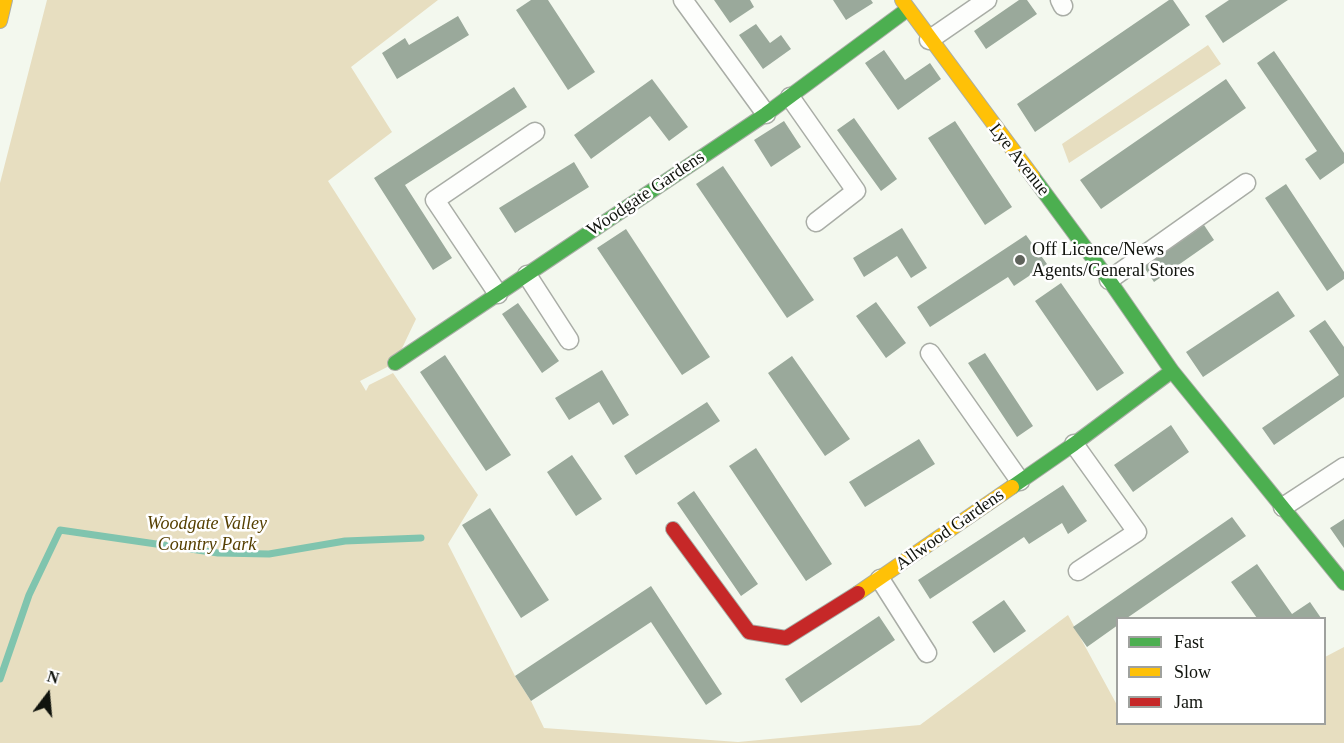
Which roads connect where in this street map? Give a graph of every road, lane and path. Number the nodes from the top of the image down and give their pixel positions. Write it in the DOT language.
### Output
graph roads {
  1 [pos="5,0"];
  2 [pos="683,0"];
  3 [pos="987,0"];
  4 [pos="905,4"];
  5 [pos="0,21"];
  6 [pos="929,40"];
  7 [pos="790,97"];
  8 [pos="766,114"];
  9 [pos="535,132"];
  10 [pos="1246,183"];
  11 [pos="816,222"];
  12 [pos="527,275"];
  13 [pos="1109,280"];
  14 [pos="498,294"];
  15 [pos="569,340"];
  16 [pos="930,353"];
  17 [pos="395,363"];
  18 [pos="1172,371"];
  19 [pos="1074,444"];
  20 [pos="1344,466"];
  21 [pos="1020,481"];
  22 [pos="1283,507"];
  23 [pos="673,530"];
  24 [pos="1078,570"];
  25 [pos="880,579"];
  26 [pos="1344,583"];
  27 [pos="927,653"];
  1 -- 5 [label="main road"];
  2 -- 8 [label="street"];
  3 -- 6 [label="street"];
  4 -- 6 [label="main road, Lye Avenue"];
  4 -- 7 [label="main road, Woodgate Gardens"];
  6 -- 13 [label="main road, Lye Avenue"];
  7 -- 8 [label="main road, Woodgate Gardens"];
  7 -- 11 [label="street"];
  8 -- 12 [label="main road, Woodgate Gardens"];
  9 -- 14 [label="street"];
  10 -- 13 [label="street"];
  12 -- 14 [label="main road, Woodgate Gardens"];
  12 -- 15 [label="street"];
  13 -- 18 [label="main road, Lye Avenue"];
  14 -- 17 [label="main road, Woodgate Gardens"];
  16 -- 21 [label="street, Allwood Gardens"];
  18 -- 19 [label="main road, Allwood Gardens"];
  18 -- 22 [label="main road, Lye Avenue"];
  19 -- 21 [label="main road, Allwood Gardens"];
  19 -- 24 [label="street"];
  20 -- 22 [label="street"];
  21 -- 25 [label="main road, Allwood Gardens"];
  22 -- 26 [label="main road, Lye Avenue"];
  23 -- 25 [label="main road, Allwood Gardens"];
  25 -- 27 [label="street, Allwood Gardens"];
}
